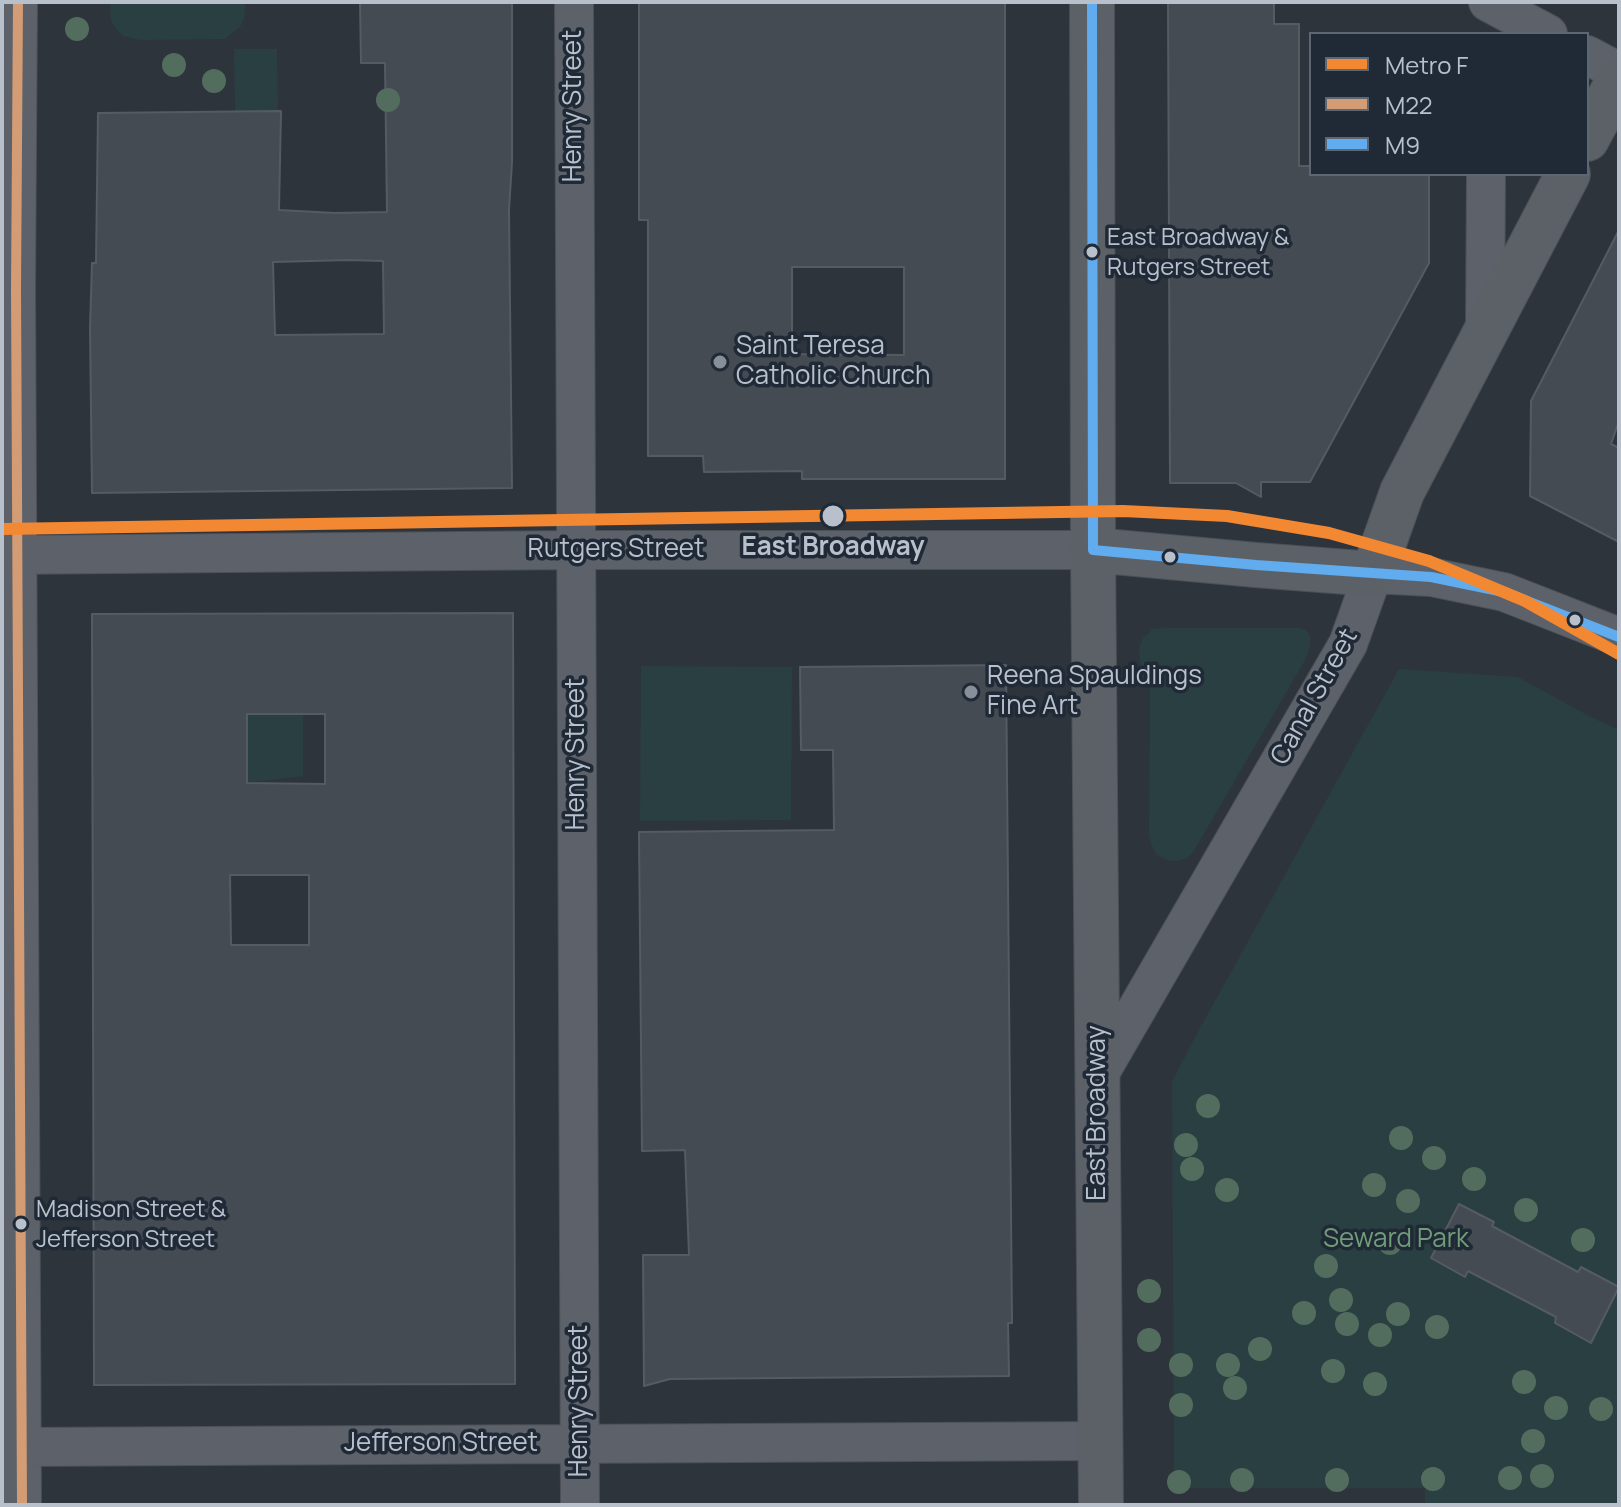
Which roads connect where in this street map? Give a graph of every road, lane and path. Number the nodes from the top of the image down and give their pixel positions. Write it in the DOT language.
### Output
graph roads {
  1 [pos="18,2"];
  2 [pos="574,2"];
  3 [pos="1092,2"];
  4 [pos="1488,2"];
  5 [pos="1487,32"];
  6 [pos="1544,32"];
  7 [pos="1589,56"];
  8 [pos="1619,72"];
  9 [pos="1619,79"];
  10 [pos="1589,135"];
  11 [pos="1486,176"];
  12 [pos="1567,176"];
  13 [pos="1485,331"];
  14 [pos="576,550"];
  15 [pos="1093,550"];
  16 [pos="10,555"];
  17 [pos="1373,574"];
  18 [pos="1619,637"];
  19 [pos="10,643"];
  20 [pos="1097,1078"];
  21 [pos="1101,1441"];
  22 [pos="580,1443"];
  23 [pos="22,1447"];
  24 [pos="22,1505"];
  25 [pos="580,1505"];
  26 [pos="1101,1505"];
  1 -- 16 [label="street"];
  2 -- 14 [label="street, Henry Street"];
  3 -- 15 [label="main road, East Broadway"];
  4 -- 5 [label="street"];
  4 -- 6 [label="street"];
  7 -- 8 [label="street"];
  9 -- 10 [label="main road"];
  11 -- 13 [label="street"];
  12 -- 13 [label="main road, Canal Street"];
  13 -- 17 [label="main road, Canal Street"];
  14 -- 15 [label="street, Rutgers Street"];
  14 -- 16 [label="street, Rutgers Street"];
  14 -- 22 [label="street, Henry Street"];
  15 -- 17 [label="main road, Rutgers Street"];
  15 -- 20 [label="main road, East Broadway"];
  16 -- 19 [label="street"];
  17 -- 18 [label="street"];
  17 -- 20 [label="street, Canal Street"];
  19 -- 23 [label="street"];
  20 -- 21 [label="main road, East Broadway"];
  21 -- 22 [label="street, Jefferson Street"];
  21 -- 26 [label="main road, East Broadway"];
  22 -- 23 [label="street, Jefferson Street"];
  22 -- 25 [label="street, Henry Street"];
  23 -- 24 [label="street"];
}
